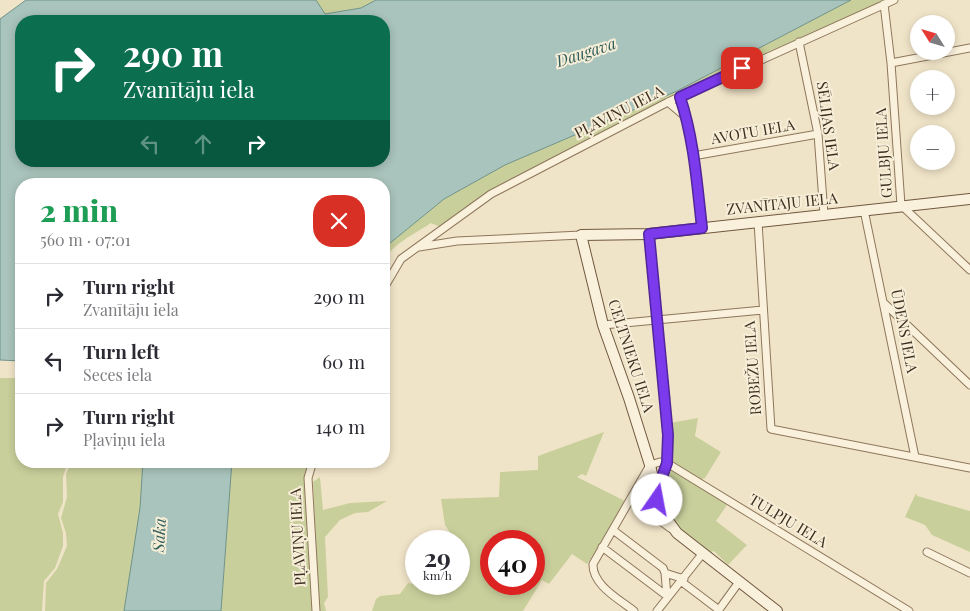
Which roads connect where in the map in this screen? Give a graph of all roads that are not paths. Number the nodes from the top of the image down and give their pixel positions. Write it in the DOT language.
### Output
graph roads {
  1 [pos="894,0"];
  2 [pos="884,4"];
  3 [pos="799,42"];
  4 [pos="970,48"];
  5 [pos="891,63"];
  6 [pos="680,97"];
  7 [pos="668,102"];
  8 [pos="687,118"];
  9 [pos="818,134"];
  10 [pos="693,156"];
  11 [pos="970,199"];
  12 [pos="901,206"];
  13 [pos="864,210"];
  14 [pos="824,215"];
  15 [pos="758,222"];
  16 [pos="702,228"];
  17 [pos="649,234"];
  18 [pos="581,235"];
  19 [pos="419,247"];
  20 [pos="970,270"];
  21 [pos="390,278"];
  22 [pos="884,303"];
  23 [pos="763,310"];
  24 [pos="657,321"];
  25 [pos="603,325"];
  26 [pos="970,385"];
  27 [pos="915,457"];
  28 [pos="667,463"];
  29 [pos="650,464"];
  30 [pos="311,468"];
  31 [pos="970,468"];
  32 [pos="656,494"];
  33 [pos="631,498"];
  34 [pos="612,530"];
  35 [pos="676,532"];
  36 [pos="602,547"];
  37 [pos="927,552"];
  38 [pos="703,553"];
  39 [pos="665,573"];
  40 [pos="970,573"];
  41 [pos="683,581"];
  42 [pos="739,582"];
  43 [pos="667,596"];
  44 [pos="718,610"];
  45 [pos="775,610"];
  46 [pos="316,611"];
  47 [pos="634,611"];
  48 [pos="657,611"];
  49 [pos="909,611"];
  1 -- 2 [label="street, PĻAVIŅU IELA"];
  2 -- 3 [label="street, PĻAVIŅU IELA"];
  2 -- 5 [label="street, GULBJU IELA"];
  3 -- 6 [label="street, PĻAVIŅU IELA"];
  3 -- 9 [label="street, SĒLIJAS IELA"];
  4 -- 5 [label="street"];
  5 -- 12 [label="street, GULBJU IELA"];
  6 -- 7 [label="street, PĻAVIŅU IELA"];
  6 -- 8 [label="street"];
  7 -- 8 [label="street"];
  7 -- 19 [label="street, PĻAVIŅU IELA"];
  8 -- 10 [label="street"];
  9 -- 10 [label="street, AVOTU IELA"];
  9 -- 14 [label="street, SĒLIJAS IELA"];
  10 -- 16 [label="street"];
  11 -- 12 [label="street, ZVANĪTĀJU IELA"];
  12 -- 13 [label="street, ZVANĪTĀJU IELA"];
  12 -- 20 [label="street, GULBJU IELA"];
  13 -- 14 [label="street, ZVANĪTĀJU IELA"];
  13 -- 22 [label="street, ŪDENS IELA"];
  14 -- 15 [label="street, ZVANĪTĀJU IELA"];
  15 -- 16 [label="street, ZVANĪTĀJU IELA"];
  15 -- 23 [label="street, ROBEŽU IELA"];
  16 -- 17 [label="street, ZVANĪTĀJU IELA"];
  17 -- 18 [label="street, ZVANĪTĀJU IELA"];
  17 -- 24 [label="street"];
  18 -- 19 [label="street, ZVANĪTĀJU IELA"];
  18 -- 25 [label="street, CELTNIEKU IELA"];
  19 -- 21 [label="street, PĻAVIŅU IELA"];
  22 -- 26 [label="street"];
  22 -- 27 [label="street, ŪDENS IELA"];
  23 -- 24 [label="street"];
  23 -- 27 [label="street, ROBEŽU IELA"];
  24 -- 25 [label="street"];
  24 -- 28 [label="street"];
  25 -- 29 [label="street, CELTNIEKU IELA"];
  27 -- 31 [label="street, ROBEŽU IELA"];
  28 -- 29 [label="street"];
  28 -- 32 [label="street"];
  28 -- 49 [label="street, TULPJU IELA"];
  29 -- 32 [label="street, CELTNIEKU IELA"];
  29 -- 33 [label="street"];
  30 -- 46 [label="street, PĻAVIŅU IELA"];
  32 -- 35 [label="street, CELTNIEKU IELA"];
  33 -- 34 [label="street"];
  33 -- 35 [label="street"];
  34 -- 36 [label="street"];
  34 -- 39 [label="street"];
  35 -- 38 [label="street, CELTNIEKU IELA"];
  36 -- 43 [label="street"];
  36 -- 47 [label="street"];
  37 -- 40 [label="street"];
  38 -- 41 [label="street"];
  38 -- 42 [label="street, CELTNIEKU IELA"];
  39 -- 41 [label="street"];
  39 -- 43 [label="street"];
  41 -- 43 [label="street"];
  41 -- 44 [label="street"];
  42 -- 44 [label="street"];
  42 -- 45 [label="street, CELTNIEKU IELA"];
  43 -- 48 [label="street"];
}
